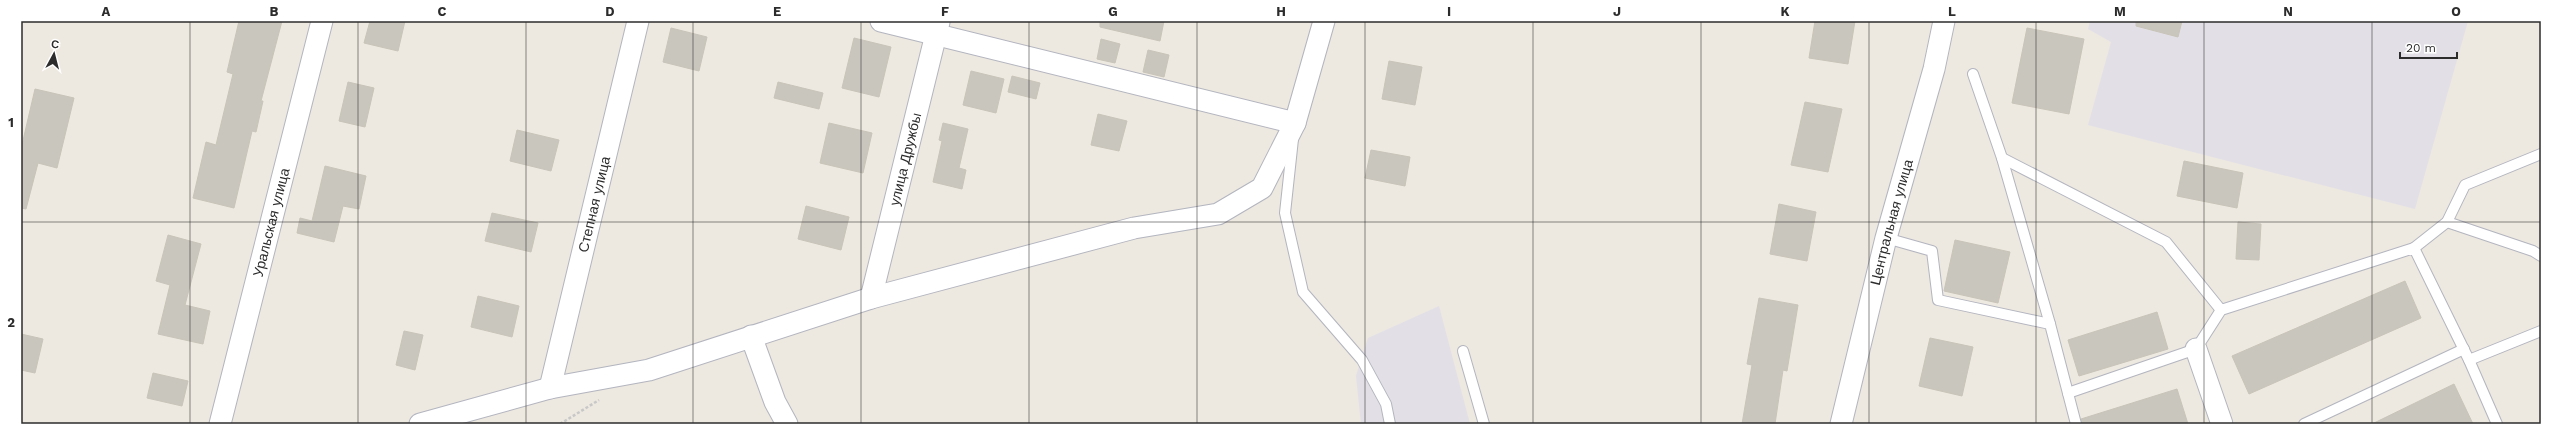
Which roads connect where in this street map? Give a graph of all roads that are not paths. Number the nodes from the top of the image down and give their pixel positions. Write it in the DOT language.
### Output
graph roads {
  1 [pos="322,21"];
  2 [pos="638,21"];
  3 [pos="881,21"];
  4 [pos="1324,21"];
  5 [pos="1944,21"];
  6 [pos="938,28"];
  7 [pos="1973,74"];
  8 [pos="1295,124"];
  9 [pos="2541,154"];
  10 [pos="2002,158"];
  11 [pos="2447,222"];
  12 [pos="1886,238"];
  13 [pos="2414,248"];
  14 [pos="2541,256"];
  15 [pos="871,298"];
  16 [pos="2222,310"];
  17 [pos="2050,324"];
  18 [pos="2541,331"];
  19 [pos="751,336"];
  20 [pos="2196,349"];
  21 [pos="2464,349"];
  22 [pos="1463,351"];
  23 [pos="2469,360"];
  24 [pos="550,388"];
  25 [pos="2068,393"];
  26 [pos="220,424"];
  27 [pos="420,424"];
  28 [pos="787,424"];
  29 [pos="1390,424"];
  30 [pos="1484,424"];
  31 [pos="1841,424"];
  32 [pos="2076,424"];
  33 [pos="2221,424"];
  34 [pos="2304,424"];
  35 [pos="2497,424"];
  1 -- 26 [label="street, Уральская улица"];
  2 -- 24 [label="street, Степная улица"];
  3 -- 6 [label="street"];
  4 -- 8 [label="street"];
  5 -- 12 [label="street, Центральная улица"];
  6 -- 8 [label="street"];
  6 -- 15 [label="street, улица Дружбы"];
  7 -- 10 [label="lane"];
  8 -- 15 [label="street"];
  8 -- 29 [label="lane"];
  9 -- 11 [label="lane"];
  10 -- 16 [label="lane"];
  10 -- 17 [label="lane"];
  11 -- 13 [label="lane"];
  11 -- 14 [label="lane"];
  12 -- 17 [label="lane"];
  12 -- 31 [label="street, Центральная улица"];
  13 -- 16 [label="lane"];
  13 -- 21 [label="lane"];
  15 -- 19 [label="street"];
  16 -- 20 [label="lane"];
  17 -- 25 [label="lane"];
  18 -- 23 [label="lane"];
  19 -- 24 [label="street"];
  19 -- 28 [label="street"];
  20 -- 25 [label="lane"];
  20 -- 33 [label="street"];
  21 -- 23 [label="lane"];
  21 -- 34 [label="lane"];
  22 -- 30 [label="lane"];
  23 -- 35 [label="lane"];
  24 -- 27 [label="street"];
  25 -- 32 [label="lane"];
}
